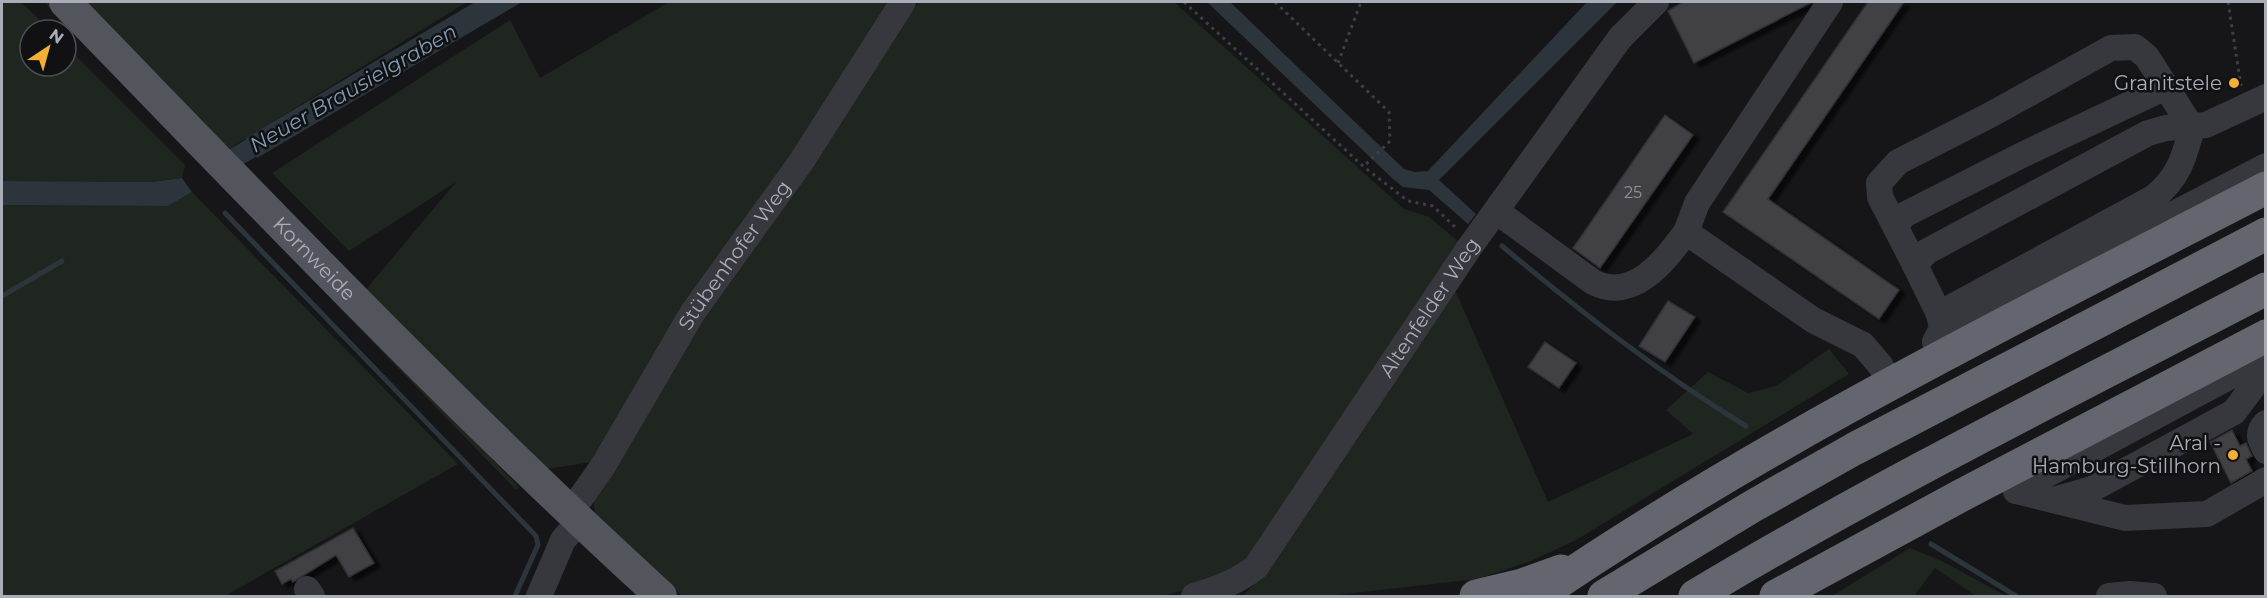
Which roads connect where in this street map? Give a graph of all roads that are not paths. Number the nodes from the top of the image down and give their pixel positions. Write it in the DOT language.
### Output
graph roads {
  1 [pos="65,2"];
  2 [pos="903,2"];
  3 [pos="1656,2"];
  4 [pos="1830,2"];
  5 [pos="2166,87"];
  6 [pos="2255,102"];
  7 [pos="2192,128"];
  8 [pos="2024,154"];
  9 [pos="2265,166"];
  10 [pos="2073,174"];
  11 [pos="2265,188"];
  12 [pos="1496,211"];
  13 [pos="1895,225"];
  14 [pos="1686,232"];
  15 [pos="2265,234"];
  16 [pos="1915,265"];
  17 [pos="2265,289"];
  18 [pos="1937,328"];
  19 [pos="2265,336"];
  20 [pos="2265,357"];
  21 [pos="2265,369"];
  22 [pos="1900,379"];
  23 [pos="2265,423"];
  24 [pos="2265,451"];
  25 [pos="2265,480"];
  26 [pos="2016,491"];
  27 [pos="1962,495"];
  28 [pos="2054,500"];
  29 [pos="575,518"];
  30 [pos="1591,560"];
  31 [pos="539,597"];
  32 [pos="661,597"];
  33 [pos="1194,597"];
  34 [pos="1476,597"];
  35 [pos="1538,597"];
  36 [pos="1604,597"];
  37 [pos="1695,597"];
  38 [pos="1776,597"];
  39 [pos="2109,597"];
  40 [pos="2154,597"];
  1 -- 29 [label="main road, Kornweide"];
  2 -- 29 [label="street, Stübenhofer Weg"];
  3 -- 12 [label="street, Altenfelder Weg"];
  4 -- 14 [label="street"];
  5 -- 7 [label="street"];
  5 -- 8 [label="street"];
  5 -- 13 [label="street"];
  6 -- 7 [label="street"];
  7 -- 10 [label="street"];
  7 -- 18 [label="street"];
  8 -- 10 [label="street"];
  8 -- 13 [label="street"];
  9 -- 18 [label="street"];
  10 -- 16 [label="street"];
  11 -- 22 [label="highway"];
  12 -- 14 [label="street"];
  12 -- 33 [label="street, Altenfelder Weg"];
  13 -- 16 [label="street"];
  14 -- 22 [label="street"];
  15 -- 36 [label="highway"];
  16 -- 18 [label="street"];
  17 -- 37 [label="highway"];
  18 -- 22 [label="highway"];
  19 -- 27 [label="highway"];
  20 -- 26 [label="street"];
  21 -- 28 [label="street"];
  22 -- 30 [label="highway"];
  23 -- 24 [label="street"];
  25 -- 28 [label="street"];
  26 -- 27 [label="highway"];
  26 -- 28 [label="street"];
  27 -- 38 [label="highway"];
  29 -- 31 [label="street, Stübenhofer Weg"];
  29 -- 32 [label="main road, Kornweide"];
  30 -- 34 [label="highway"];
  30 -- 35 [label="highway"];
  39 -- 40 [label="street"];
}
